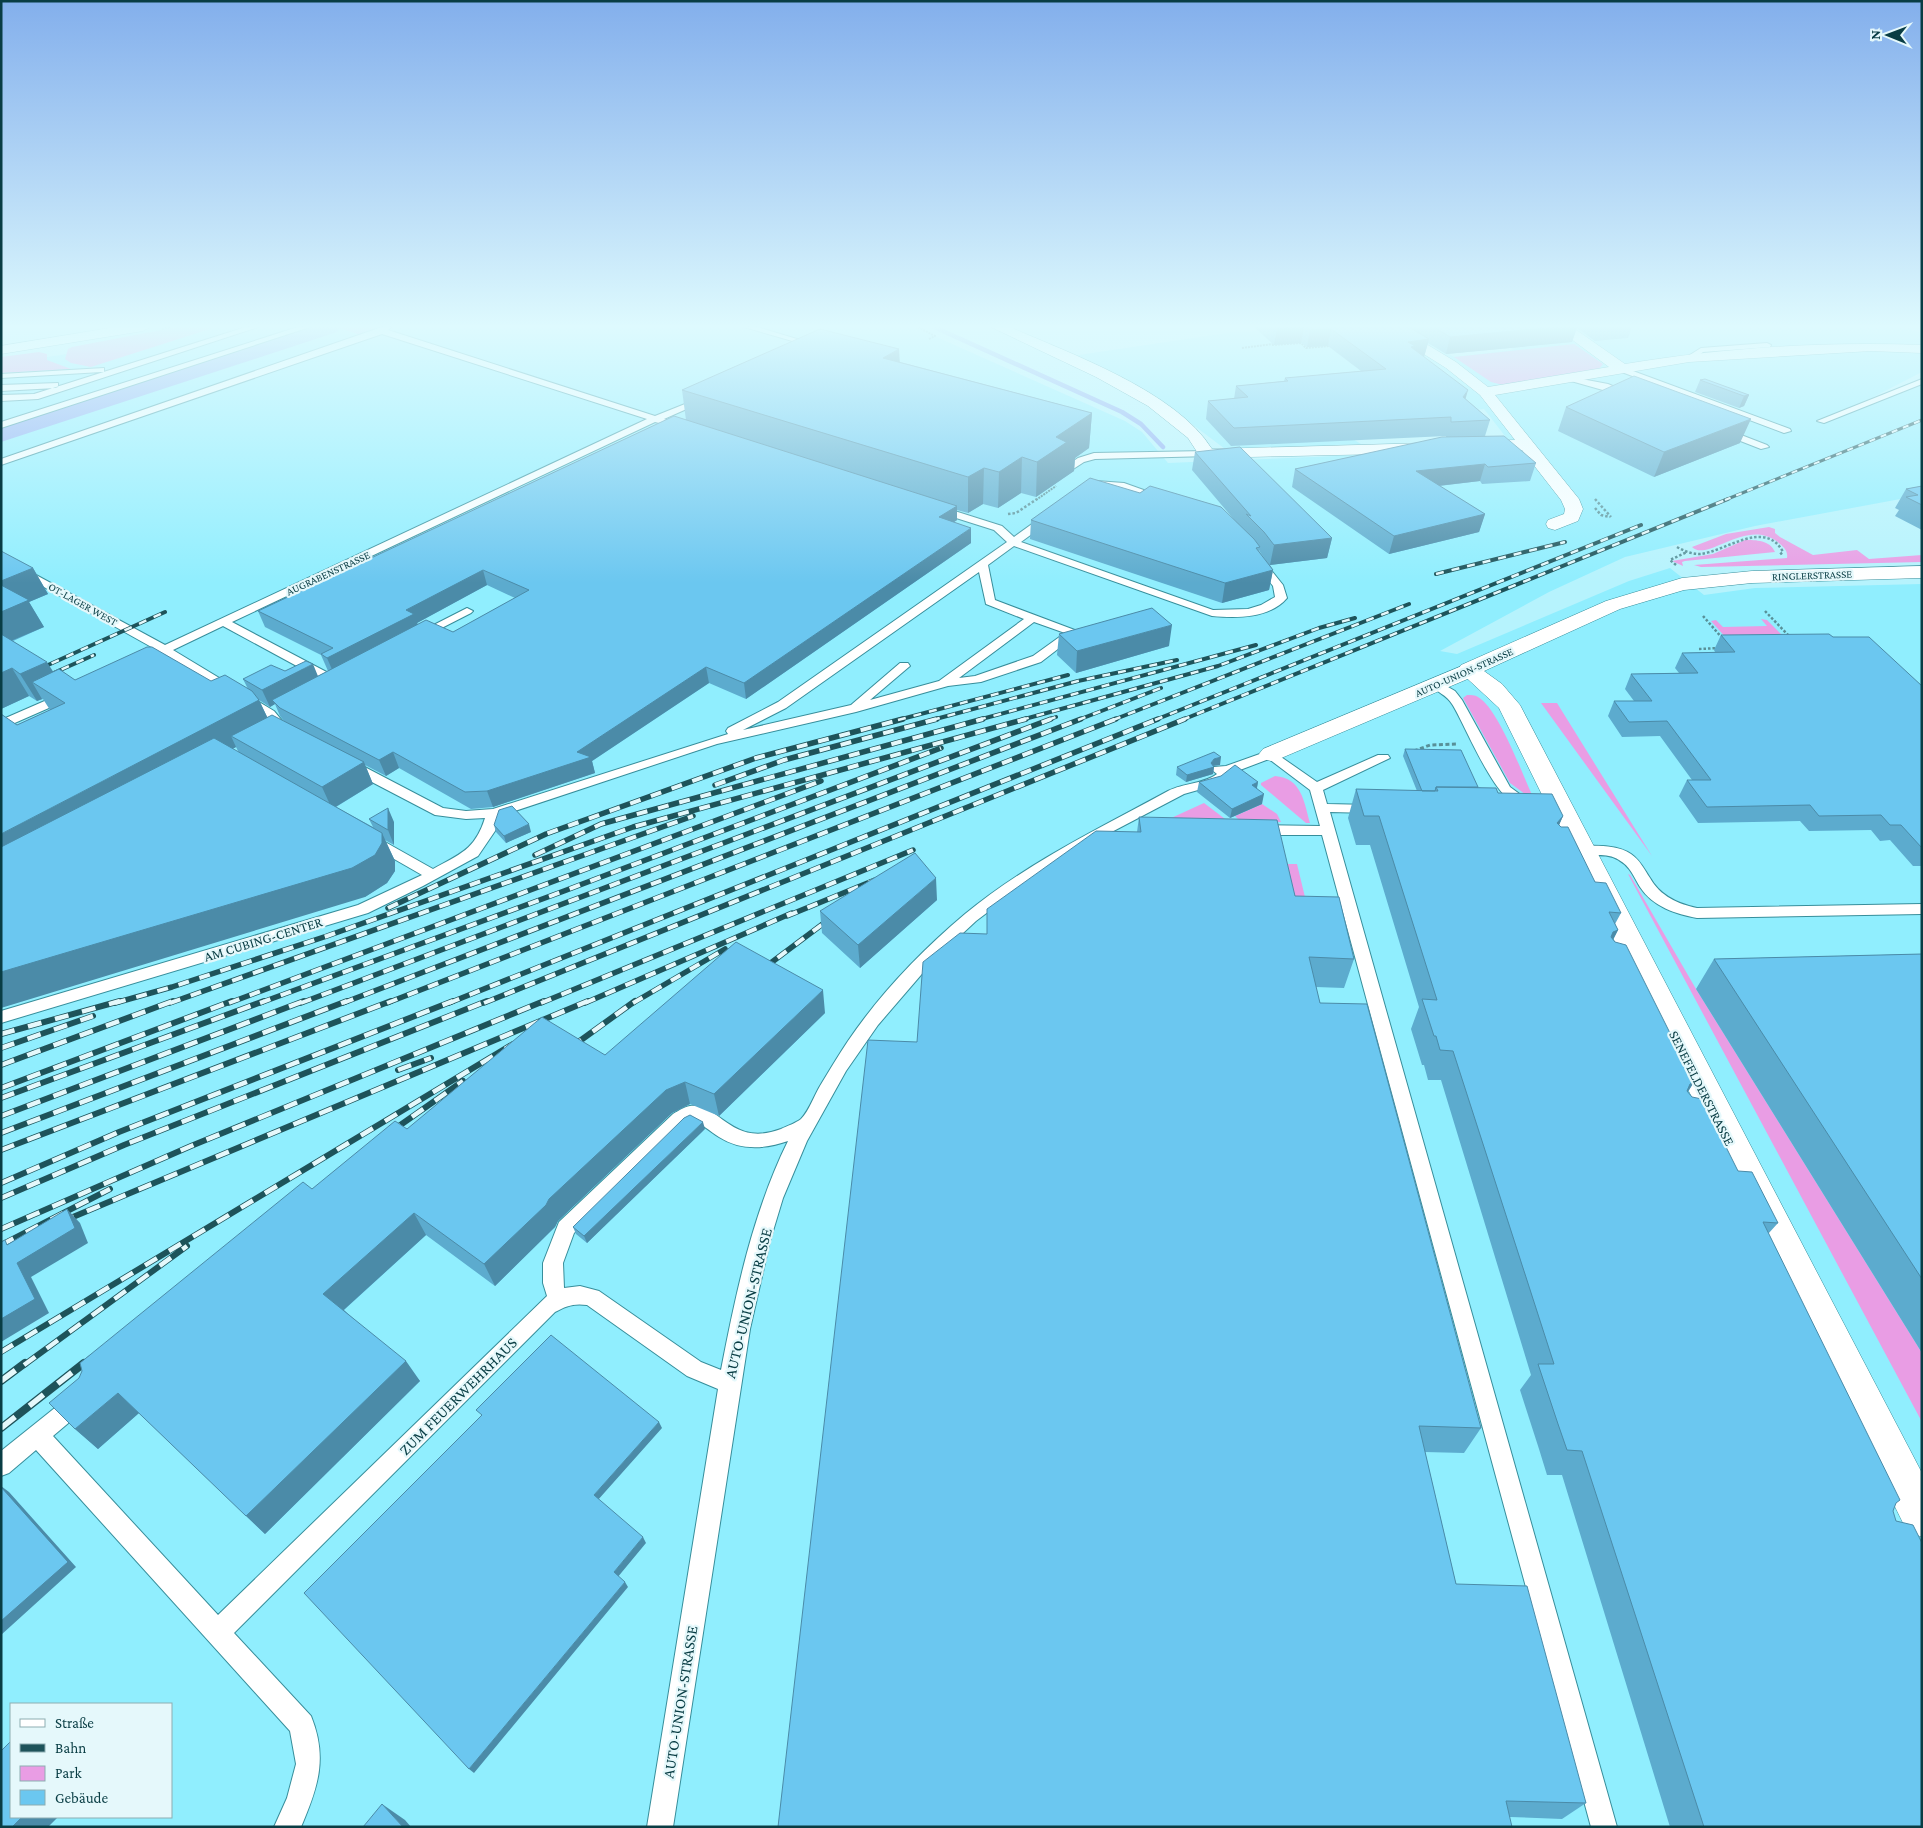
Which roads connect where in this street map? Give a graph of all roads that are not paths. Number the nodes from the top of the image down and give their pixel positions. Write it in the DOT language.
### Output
graph roads {
  1 [pos="38,412"];
  2 [pos="144,412"];
  3 [pos="634,412"];
  4 [pos="676,412"];
  5 [pos="1167,412"];
  6 [pos="1501,412"];
  7 [pos="1843,412"];
  8 [pos="1736,413"];
  9 [pos="654,419"];
  10 [pos="1821,421"];
  11 [pos="1,424"];
  12 [pos="1717,429"];
  13 [pos="688,430"];
  14 [pos="1787,431"];
  15 [pos="1526,445"];
  16 [pos="1446,447"];
  17 [pos="1466,447"];
  18 [pos="1764,447"];
  19 [pos="1207,454"];
  20 [pos="1,462"];
  21 [pos="1061,478"];
  22 [pos="1080,492"];
  23 [pos="1169,501"];
  24 [pos="930,506"];
  25 [pos="1058,509"];
  26 [pos="1555,524"];
  27 [pos="1015,543"];
  28 [pos="1250,551"];
  29 [pos="1,559"];
  30 [pos="983,564"];
  31 [pos="1922,572"];
  32 [pos="1703,581"];
  33 [pos="467,611"];
  34 [pos="1032,618"];
  35 [pos="223,622"];
  36 [pos="408,641"];
  37 [pos="165,650"];
  38 [pos="146,658"];
  39 [pos="904,666"];
  40 [pos="1469,670"];
  41 [pos="943,684"];
  42 [pos="1436,684"];
  43 [pos="317,689"];
  44 [pos="74,692"];
  45 [pos="852,709"];
  46 [pos="1,725"];
  47 [pos="267,737"];
  48 [pos="713,741"];
  49 [pos="1271,754"];
  50 [pos="1383,758"];
  51 [pos="344,761"];
  52 [pos="1316,788"];
  53 [pos="1322,808"];
  54 [pos="1381,809"];
  55 [pos="1508,811"];
  56 [pos="1548,812"];
  57 [pos="494,813"];
  58 [pos="1127,818"];
  59 [pos="1150,825"];
  60 [pos="1244,829"];
  61 [pos="1328,831"];
  62 [pos="364,836"];
  63 [pos="1573,851"];
  64 [pos="432,875"];
  65 [pos="1922,909"];
  66 [pos="1,1017"];
  67 [pos="807,1124"];
  68 [pos="558,1299"];
  69 [pos="729,1383"];
  70 [pos="92,1390"];
  71 [pos="37,1435"];
  72 [pos="1,1464"];
  73 [pos="1919,1530"];
  74 [pos="217,1633"];
  75 [pos="288,1827"];
  76 [pos="660,1827"];
  77 [pos="1604,1827"];
  1 -- 11 [label="lane"];
  2 -- 20 [label="lane"];
  3 -- 9 [label="lane"];
  4 -- 9 [label="lane, AUGRABENSTRASSE"];
  5 -- 19 [label="street"];
  6 -- 15 [label="street"];
  7 -- 10 [label="lane"];
  8 -- 14 [label="lane"];
  9 -- 13 [label="lane"];
  9 -- 35 [label="lane, AUGRABENSTRASSE"];
  12 -- 18 [label="lane"];
  15 -- 17 [label="street"];
  15 -- 26 [label="street"];
  16 -- 19 [label="street"];
  19 -- 21 [label="lane"];
  22 -- 23 [label="lane"];
  24 -- 27 [label="lane"];
  25 -- 27 [label="lane"];
  27 -- 28 [label="lane"];
  27 -- 30 [label="lane"];
  29 -- 37 [label="lane, OT-LAGER WEST"];
  30 -- 34 [label="lane"];
  30 -- 48 [label="lane"];
  31 -- 32 [label="street, RINGLERSTRASSE"];
  32 -- 40 [label="street, AUTO-UNION-STRASSE"];
  33 -- 36 [label="lane"];
  34 -- 41 [label="lane"];
  34 -- 41 [label="lane"];
  35 -- 37 [label="lane, AUGRABENSTRASSE"];
  35 -- 43 [label="lane"];
  37 -- 38 [label="lane, AUGRABENSTRASSE"];
  37 -- 47 [label="lane, OT-LAGER WEST"];
  39 -- 45 [label="lane"];
  40 -- 42 [label="street, AUTO-UNION-STRASSE"];
  40 -- 56 [label="street, SENEFELDERSTRASSE"];
  41 -- 45 [label="lane"];
  42 -- 49 [label="street, AUTO-UNION-STRASSE"];
  42 -- 56 [label="lane"];
  44 -- 46 [label="lane"];
  45 -- 48 [label="lane"];
  48 -- 57 [label="lane"];
  49 -- 52 [label="lane"];
  49 -- 58 [label="lane, AUTO-UNION-STRASSE"];
  50 -- 52 [label="lane"];
  51 -- 57 [label="lane"];
  52 -- 53 [label="lane"];
  53 -- 54 [label="lane"];
  53 -- 61 [label="lane"];
  55 -- 56 [label="lane"];
  56 -- 63 [label="street, SENEFELDERSTRASSE"];
  57 -- 64 [label="lane, AM CUBING-CENTER"];
  58 -- 59 [label="lane"];
  58 -- 67 [label="lane, AUTO-UNION-STRASSE"];
  60 -- 61 [label="lane"];
  61 -- 77 [label="lane"];
  62 -- 64 [label="lane"];
  63 -- 65 [label="lane"];
  63 -- 73 [label="street, SENEFELDERSTRASSE"];
  64 -- 66 [label="lane, AM CUBING-CENTER"];
  67 -- 68 [label="lane"];
  67 -- 69 [label="lane, AUTO-UNION-STRASSE"];
  68 -- 69 [label="lane, ZUM FEUERWEHRHAUS"];
  68 -- 74 [label="lane, ZUM FEUERWEHRHAUS"];
  69 -- 76 [label="lane, AUTO-UNION-STRASSE"];
  70 -- 71 [label="lane"];
  71 -- 72 [label="lane"];
  71 -- 74 [label="lane"];
  74 -- 75 [label="lane"];
}
